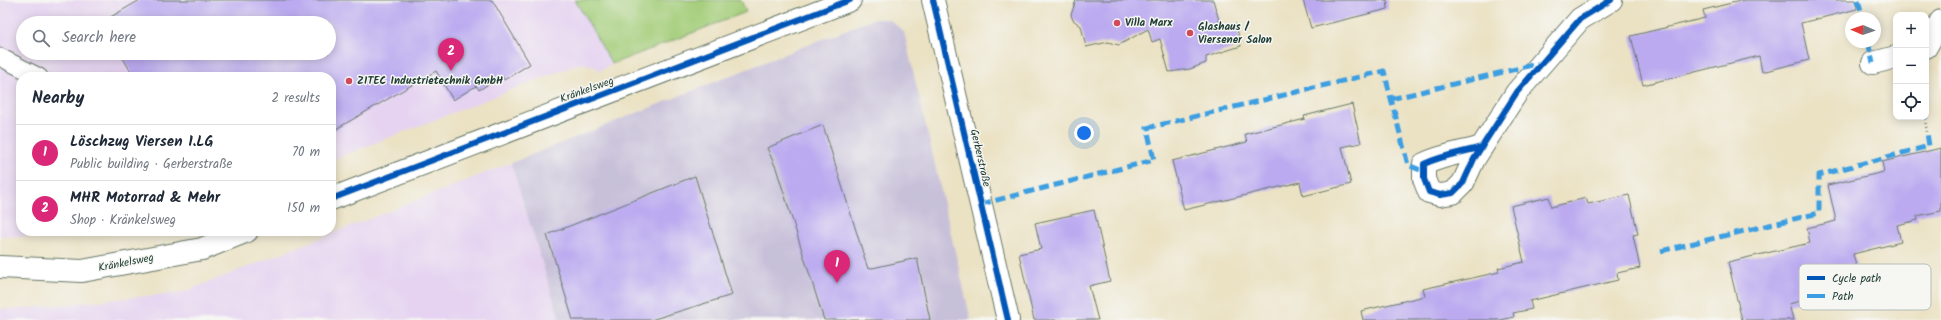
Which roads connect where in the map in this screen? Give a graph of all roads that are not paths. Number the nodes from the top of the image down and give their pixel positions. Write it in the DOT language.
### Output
graph roads {
  1 [pos="850,0"];
  2 [pos="933,0"];
  3 [pos="1611,0"];
  4 [pos="1941,21"];
  5 [pos="1929,42"];
  6 [pos="0,57"];
  7 [pos="1893,58"];
  8 [pos="1873,62"];
  9 [pos="29,72"];
  10 [pos="1482,147"];
  11 [pos="336,197"];
  12 [pos="234,236"];
  13 [pos="0,267"];
  14 [pos="1008,320"];
  1 -- 11 [label="street, Kränkelsweg"];
  2 -- 14 [label="street, Gerberstraße"];
  3 -- 10 [label="street"];
  4 -- 5 [label="street"];
  6 -- 9 [label="lane"];
  7 -- 8 [label="street"];
  12 -- 13 [label="street, Kränkelsweg"];
}
